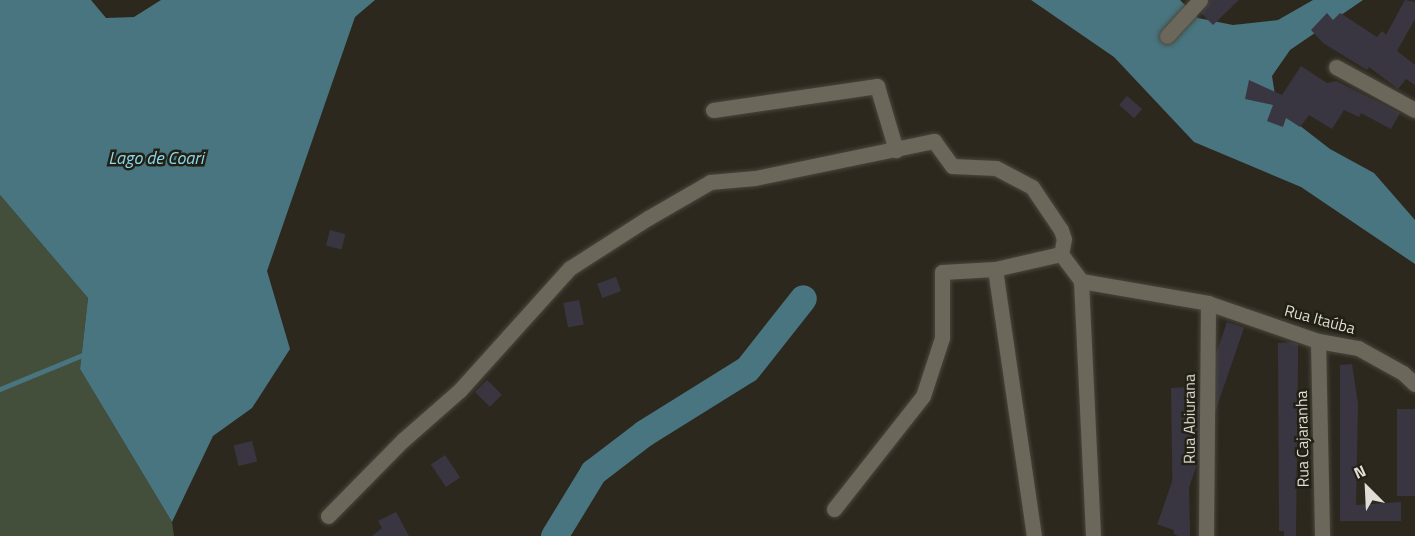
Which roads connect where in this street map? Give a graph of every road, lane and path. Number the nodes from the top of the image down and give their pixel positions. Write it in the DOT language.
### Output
graph roads {
  1 [pos="1200,0"];
  2 [pos="1167,36"];
  3 [pos="1336,67"];
  4 [pos="714,110"];
  5 [pos="1415,110"];
  6 [pos="896,150"];
  7 [pos="1061,254"];
  8 [pos="995,268"];
  9 [pos="1080,281"];
  10 [pos="1208,303"];
  11 [pos="1318,341"];
  12 [pos="1415,384"];
  13 [pos="834,509"];
  14 [pos="328,516"];
  15 [pos="1034,536"];
  16 [pos="1093,536"];
  17 [pos="1206,536"];
  18 [pos="1322,536"];
  1 -- 2 [label="street"];
  3 -- 5 [label="street"];
  4 -- 6 [label="street"];
  6 -- 7 [label="street"];
  6 -- 14 [label="street"];
  7 -- 8 [label="street"];
  7 -- 9 [label="street"];
  8 -- 13 [label="street"];
  8 -- 15 [label="street"];
  9 -- 10 [label="street, Rua Itaúba"];
  9 -- 16 [label="street"];
  10 -- 11 [label="street, Rua Itaúba"];
  10 -- 17 [label="street, Rua Abiurana"];
  11 -- 12 [label="street, Rua Itaúba"];
  11 -- 18 [label="street, Rua Cajaranha"];
}
